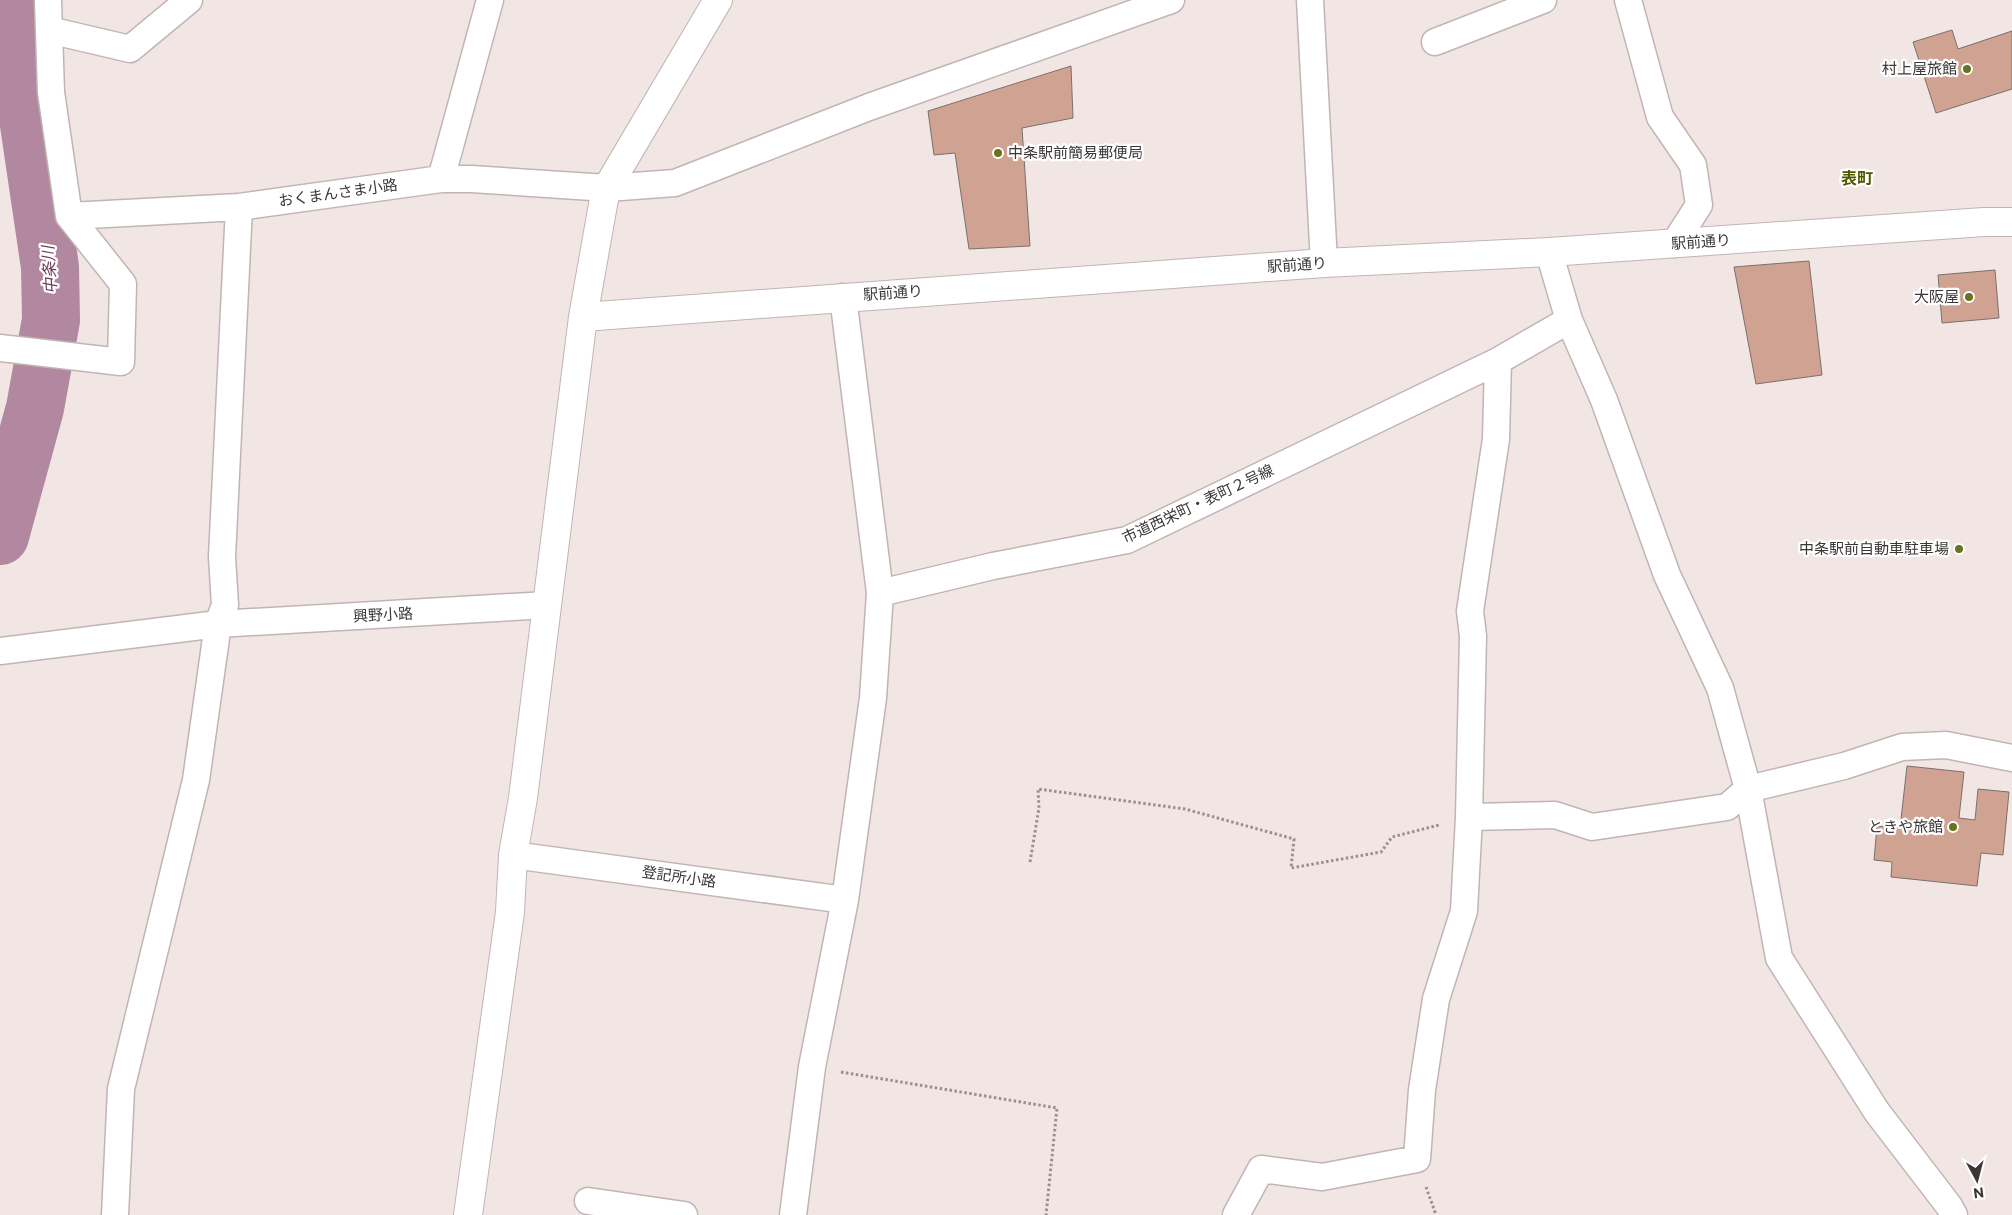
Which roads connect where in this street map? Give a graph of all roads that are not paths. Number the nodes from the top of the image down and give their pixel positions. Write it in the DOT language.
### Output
graph roads {
  1 [pos="48,0"];
  2 [pos="190,0"];
  3 [pos="490,0"];
  4 [pos="718,0"];
  5 [pos="1171,0"];
  6 [pos="1310,0"];
  7 [pos="1543,0"];
  8 [pos="1628,0"];
  9 [pos="49,30"];
  10 [pos="1435,42"];
  11 [pos="441,179"];
  12 [pos="607,188"];
  13 [pos="239,207"];
  14 [pos="69,216"];
  15 [pos="2012,222"];
  16 [pos="1674,244"];
  17 [pos="1549,252"];
  18 [pos="1324,263"];
  19 [pos="843,297"];
  20 [pos="582,317"];
  21 [pos="1569,320"];
  22 [pos="0,348"];
  23 [pos="1498,361"];
  24 [pos="880,593"];
  25 [pos="548,605"];
  26 [pos="218,624"];
  27 [pos="0,651"];
  28 [pos="2012,758"];
  29 [pos="1748,789"];
  30 [pos="1468,817"];
  31 [pos="513,855"];
  32 [pos="844,900"];
  33 [pos="588,1201"];
  34 [pos="115,1215"];
  35 [pos="468,1215"];
  36 [pos="684,1215"];
  37 [pos="793,1215"];
  38 [pos="1236,1215"];
  39 [pos="1954,1215"];
  1 -- 9 [label="street"];
  2 -- 9 [label="street"];
  3 -- 11 [label="street"];
  4 -- 12 [label="street"];
  5 -- 12 [label="street, おくまんさま小路"];
  6 -- 18 [label="street"];
  7 -- 10 [label="street"];
  8 -- 16 [label="street"];
  9 -- 14 [label="street"];
  11 -- 12 [label="street, おくまんさま小路"];
  11 -- 13 [label="street, おくまんさま小路"];
  12 -- 20 [label="street"];
  13 -- 14 [label="street, おくまんさま小路"];
  13 -- 26 [label="street"];
  14 -- 22 [label="street"];
  15 -- 16 [label="street, 駅前通り"];
  16 -- 17 [label="street, 駅前通り"];
  17 -- 18 [label="street, 駅前通り"];
  17 -- 21 [label="street"];
  18 -- 19 [label="street, 駅前通り"];
  19 -- 20 [label="street, 駅前通り"];
  19 -- 24 [label="street"];
  20 -- 25 [label="street"];
  21 -- 23 [label="street, 市道西栄町・表町２号線"];
  21 -- 29 [label="street"];
  23 -- 24 [label="street, 市道西栄町・表町２号線"];
  23 -- 30 [label="street"];
  24 -- 32 [label="street"];
  25 -- 26 [label="street, 興野小路"];
  25 -- 31 [label="street"];
  26 -- 27 [label="street, 興野小路"];
  26 -- 34 [label="street"];
  28 -- 29 [label="street"];
  29 -- 30 [label="street"];
  29 -- 39 [label="street"];
  30 -- 38 [label="street"];
  31 -- 32 [label="street, 登記所小路"];
  31 -- 35 [label="street"];
  32 -- 37 [label="street"];
  33 -- 36 [label="street"];
}
